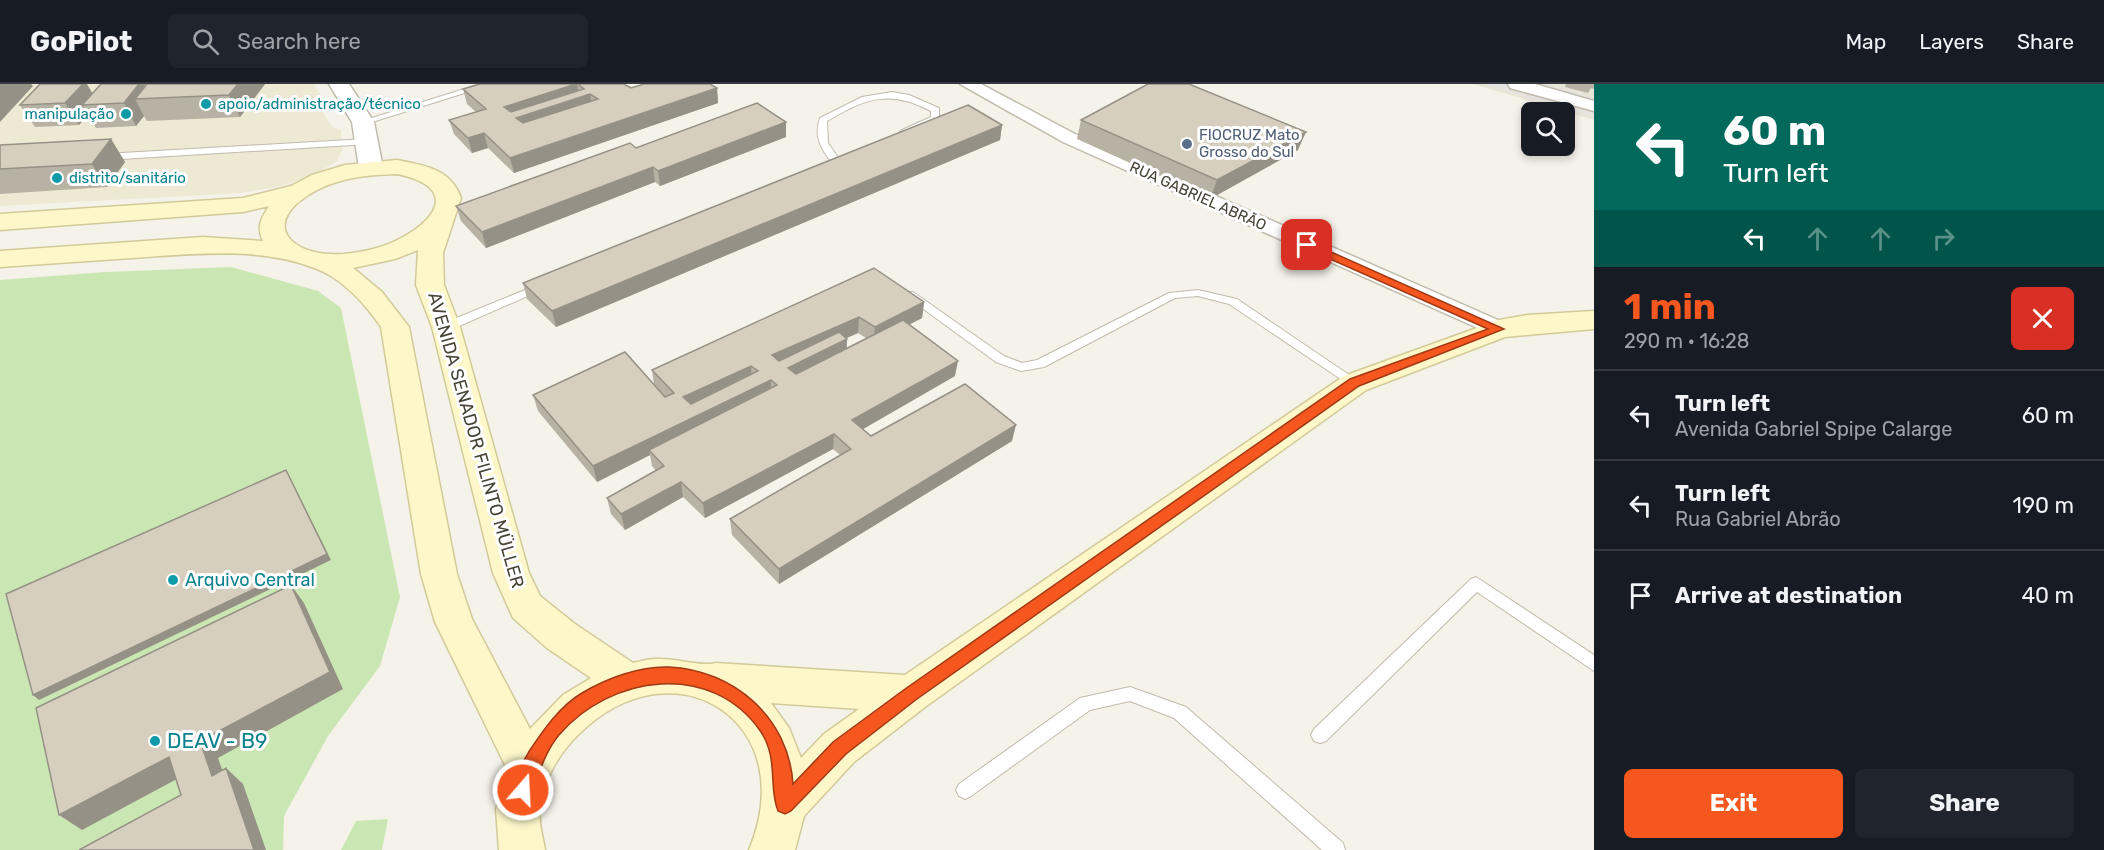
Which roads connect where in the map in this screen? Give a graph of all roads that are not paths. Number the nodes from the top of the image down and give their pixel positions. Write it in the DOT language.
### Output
graph roads {
  1 [pos="339,84"];
  2 [pos="489,84"];
  3 [pos="968,84"];
  4 [pos="1516,84"];
  5 [pos="1594,106"];
  6 [pos="364,132"];
  7 [pos="896,136"];
  8 [pos="90,157"];
  9 [pos="371,168"];
  10 [pos="822,170"];
  11 [pos="298,191"];
  12 [pos="0,222"];
  13 [pos="440,222"];
  14 [pos="281,250"];
  15 [pos="0,259"];
  16 [pos="325,262"];
  17 [pos="556,280"];
  18 [pos="894,283"];
  19 [pos="1594,320"];
  20 [pos="446,327"];
  21 [pos="1498,329"];
  22 [pos="1355,382"];
  23 [pos="1594,664"];
  24 [pos="626,680"];
  25 [pos="707,681"];
  26 [pos="911,694"];
  27 [pos="1320,735"];
  28 [pos="529,769"];
  29 [pos="965,790"];
  30 [pos="785,805"];
  31 [pos="773,849"];
  32 [pos="522,850"];
  33 [pos="1336,850"];
  1 -- 6 [label="street"];
  2 -- 6 [label="lane"];
  3 -- 21 [label="street, RUA GABRIEL ABRÃO"];
  4 -- 5 [label="street"];
  6 -- 8 [label="lane"];
  6 -- 9 [label="street"];
  7 -- 10 [label="lane"];
  9 -- 11 [label="main road"];
  9 -- 13 [label="main road, AVENIDA SENADOR FILINTO MÜLLER"];
  11 -- 12 [label="main road"];
  11 -- 14 [label="main road"];
  13 -- 16 [label="main road"];
  13 -- 20 [label="main road, AVENIDA SENADOR FILINTO MÜLLER"];
  14 -- 15 [label="main road"];
  14 -- 16 [label="main road"];
  16 -- 28 [label="main road"];
  17 -- 20 [label="lane"];
  18 -- 22 [label="lane"];
  19 -- 21 [label="main road"];
  20 -- 24 [label="main road, AVENIDA SENADOR FILINTO MÜLLER"];
  21 -- 22 [label="main road"];
  22 -- 26 [label="main road"];
  23 -- 27 [label="lane"];
  24 -- 25 [label="main road"];
  24 -- 28 [label="main road"];
  25 -- 26 [label="main road"];
  25 -- 30 [label="main road"];
  26 -- 30 [label="main road"];
  28 -- 32 [label="main road"];
  29 -- 33 [label="lane"];
  30 -- 31 [label="main road"];
}
